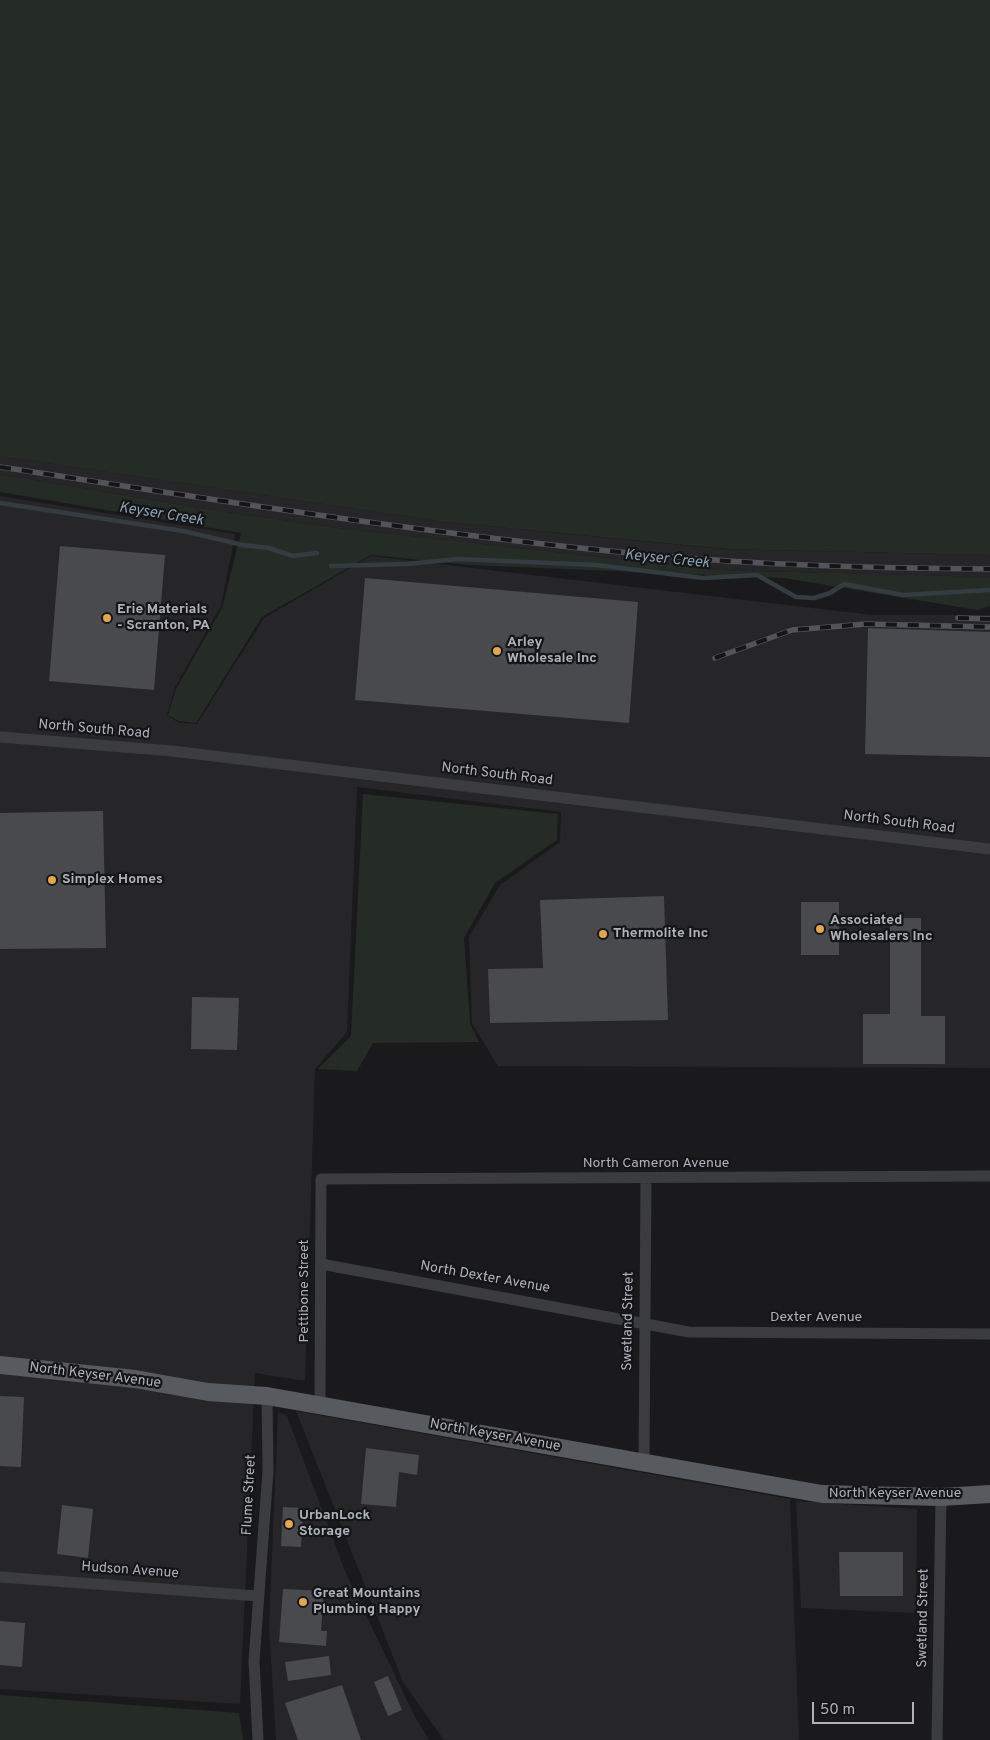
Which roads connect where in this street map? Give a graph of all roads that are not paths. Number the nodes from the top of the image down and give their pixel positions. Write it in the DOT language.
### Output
graph roads {
  1 [pos="0,737"];
  2 [pos="990,849"];
  3 [pos="990,1176"];
  4 [pos="321,1179"];
  5 [pos="646,1179"];
  6 [pos="321,1264"];
  7 [pos="643,1322"];
  8 [pos="990,1334"];
  9 [pos="0,1364"];
  10 [pos="267,1396"];
  11 [pos="320,1404"];
  12 [pos="644,1463"];
  13 [pos="990,1494"];
  14 [pos="941,1497"];
  15 [pos="0,1577"];
  16 [pos="258,1596"];
  17 [pos="258,1740"];
  18 [pos="937,1740"];
  1 -- 2 [label="street, North South Road"];
  3 -- 5 [label="street, North Cameron Avenue"];
  4 -- 5 [label="street, North Cameron Avenue"];
  4 -- 6 [label="street, Pettibone Street"];
  5 -- 7 [label="street, Swetland Street"];
  6 -- 7 [label="street, North Dexter Avenue"];
  6 -- 11 [label="street, Pettibone Street"];
  7 -- 8 [label="street, Dexter Avenue"];
  7 -- 12 [label="street, Swetland Street"];
  9 -- 10 [label="main road, North Keyser Avenue"];
  10 -- 11 [label="main road, North Keyser Avenue"];
  10 -- 16 [label="street, Flume Street"];
  11 -- 12 [label="main road, North Keyser Avenue"];
  12 -- 14 [label="main road, North Keyser Avenue"];
  13 -- 14 [label="main road, North Keyser Avenue"];
  14 -- 18 [label="street, Swetland Street"];
  15 -- 16 [label="street, Hudson Avenue"];
  16 -- 17 [label="street, Flume Street"];
}
